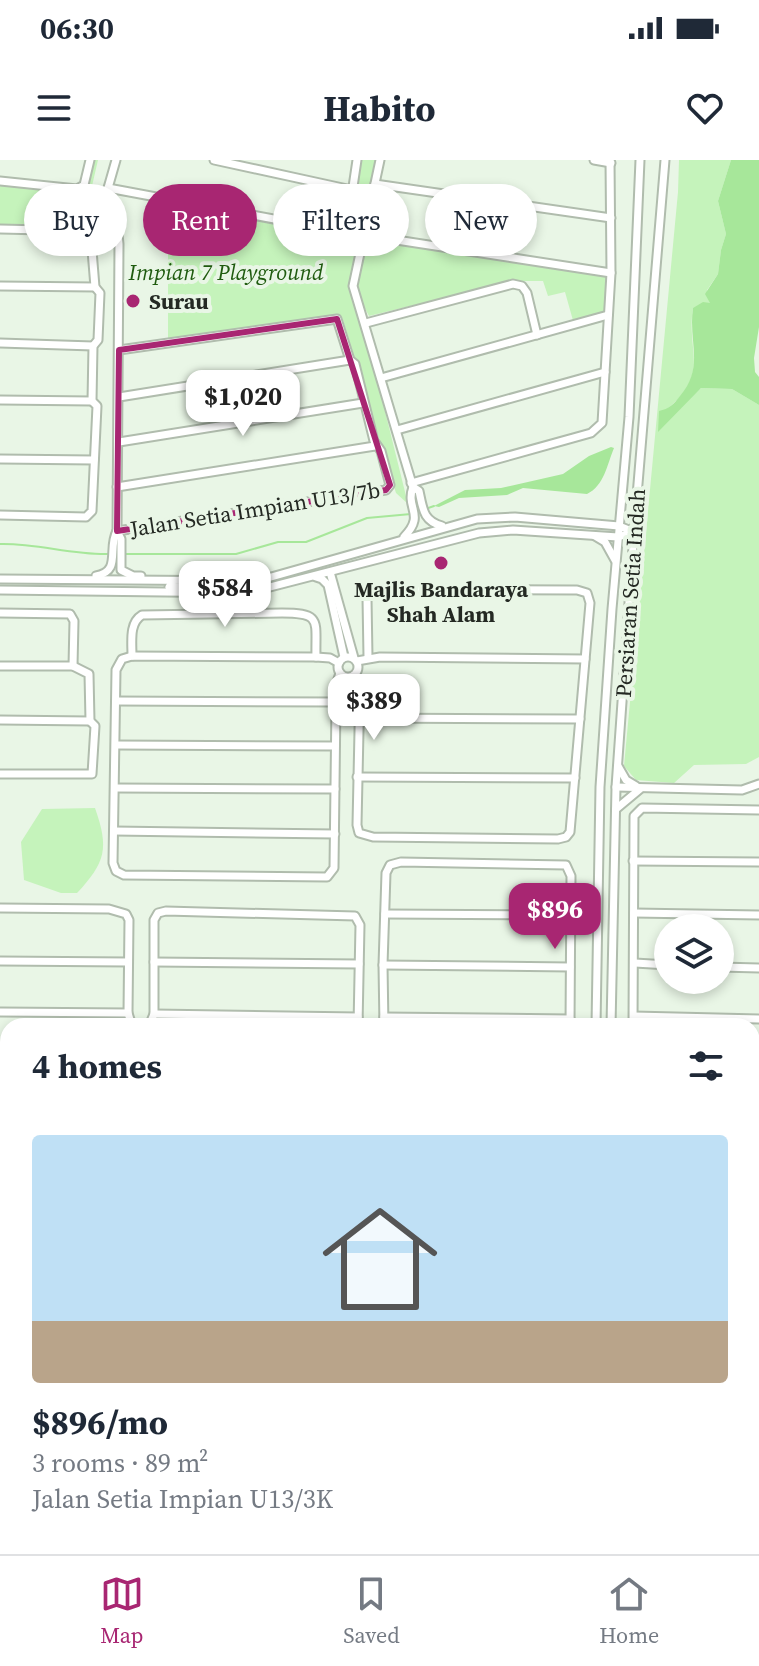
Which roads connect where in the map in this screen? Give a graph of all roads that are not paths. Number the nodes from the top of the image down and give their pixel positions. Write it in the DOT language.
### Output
graph roads {
  1 [pos="90,160"];
  2 [pos="116,160"];
  3 [pos="214,160"];
  4 [pos="357,160"];
  5 [pos="380,160"];
  6 [pos="594,160"];
  7 [pos="640,160"];
  8 [pos="665,160"];
  9 [pos="611,161"];
  10 [pos="0,181"];
  11 [pos="109,184"];
  12 [pos="324,184"];
  13 [pos="353,184"];
  14 [pos="375,184"];
  15 [pos="409,189"];
  16 [pos="127,192"];
  17 [pos="611,218"];
  18 [pos="273,219"];
  19 [pos="0,229"];
  20 [pos="409,242"];
  21 [pos="119,256"];
  22 [pos="359,256"];
  23 [pos="611,273"];
  24 [pos="0,286"];
  25 [pos="95,287"];
  26 [pos="608,315"];
  27 [pos="366,323"];
  28 [pos="537,335"];
  29 [pos="0,343"];
  30 [pos="93,346"];
  31 [pos="119,350"];
  32 [pos="350,360"];
  33 [pos="605,372"];
  34 [pos="381,378"];
  35 [pos="119,397"];
  36 [pos="0,400"];
  37 [pos="92,401"];
  38 [pos="363,403"];
  39 [pos="397,430"];
  40 [pos="119,442"];
  41 [pos="375,446"];
  42 [pos="0,459"];
  43 [pos="94,460"];
  44 [pos="412,485"];
  45 [pos="117,487"];
  46 [pos="620,507"];
  47 [pos="0,515"];
  48 [pos="421,518"];
  49 [pos="593,524"];
  50 [pos="446,526"];
  51 [pos="619,526"];
  52 [pos="117,531"];
  53 [pos="634,532"];
  54 [pos="593,535"];
  55 [pos="618,537"];
  56 [pos="402,538"];
  57 [pos="116,560"];
  58 [pos="616,562"];
  59 [pos="345,568"];
  60 [pos="330,572"];
  61 [pos="313,576"];
  62 [pos="273,577"];
  63 [pos="0,579"];
  64 [pos="66,579"];
  65 [pos="163,581"];
  66 [pos="173,581"];
  67 [pos="334,586"];
  68 [pos="0,590"];
  69 [pos="217,593"];
  70 [pos="337,611"];
  71 [pos="0,613"];
  72 [pos="132,656"];
  73 [pos="316,657"];
  74 [pos="368,657"];
  75 [pos="585,659"];
  76 [pos="341,660"];
  77 [pos="355,660"];
  78 [pos="0,666"];
  79 [pos="73,666"];
  80 [pos="340,673"];
  81 [pos="353,676"];
  82 [pos="116,701"];
  83 [pos="336,702"];
  84 [pos="359,718"];
  85 [pos="580,719"];
  86 [pos="0,720"];
  87 [pos="90,721"];
  88 [pos="116,745"];
  89 [pos="335,746"];
  90 [pos="618,766"];
  91 [pos="0,774"];
  92 [pos="357,777"];
  93 [pos="575,778"];
  94 [pos="759,784"];
  95 [pos="616,787"];
  96 [pos="116,788"];
  97 [pos="642,788"];
  98 [pos="335,789"];
  99 [pos="615,810"];
  100 [pos="759,810"];
  101 [pos="114,831"];
  102 [pos="335,834"];
  103 [pos="597,849"];
  104 [pos="633,861"];
  105 [pos="759,862"];
  106 [pos="0,908"];
  107 [pos="634,913"];
  108 [pos="385,914"];
  109 [pos="571,915"];
  110 [pos="759,915"];
  111 [pos="0,961"];
  112 [pos="128,962"];
  113 [pos="154,962"];
  114 [pos="635,963"];
  115 [pos="359,964"];
  116 [pos="654,964"];
  117 [pos="383,965"];
  118 [pos="570,967"];
  119 [pos="734,967"];
  120 [pos="759,968"];
  121 [pos="0,1012"];
  122 [pos="128,1013"];
  123 [pos="154,1014"];
  124 [pos="634,1016"];
  125 [pos="358,1017"];
  126 [pos="130,1018"];
  127 [pos="152,1018"];
  128 [pos="384,1018"];
  129 [pos="570,1018"];
  130 [pos="596,1018"];
  131 [pos="611,1018"];
  132 [pos="717,1018"];
  1 -- 10 [label="street"];
  2 -- 11 [label="street"];
  3 -- 12 [label="street"];
  4 -- 13 [label="street"];
  5 -- 14 [label="street"];
  6 -- 9 [label="street"];
  7 -- 46 [label="street, Persiaran Setia Indah"];
  8 -- 53 [label="street, Persiaran Setia Indah"];
  9 -- 17 [label="street"];
  15 -- 17 [label="street"];
  16 -- 18 [label="street"];
  17 -- 23 [label="street"];
  19 -- 25 [label="street"];
  20 -- 23 [label="street"];
  21 -- 31 [label="street"];
  22 -- 27 [label="street"];
  23 -- 26 [label="street"];
  24 -- 25 [label="street"];
  25 -- 30 [label="street"];
  26 -- 28 [label="street"];
  26 -- 33 [label="street"];
  27 -- 28 [label="street"];
  27 -- 34 [label="street"];
  28 -- 34 [label="street"];
  29 -- 30 [label="street"];
  30 -- 37 [label="street"];
  31 -- 32 [label="street"];
  31 -- 35 [label="street"];
  32 -- 35 [label="street"];
  32 -- 38 [label="street"];
  33 -- 39 [label="street"];
  33 -- 44 [label="street"];
  34 -- 39 [label="street"];
  35 -- 40 [label="street"];
  36 -- 37 [label="street"];
  37 -- 43 [label="street"];
  38 -- 40 [label="street"];
  38 -- 41 [label="street"];
  39 -- 44 [label="street"];
  40 -- 45 [label="street"];
  41 -- 45 [label="street"];
  41 -- 52 [label="street, Jalan Setia Impian U13/7b"];
  42 -- 43 [label="street"];
  43 -- 47 [label="street"];
  44 -- 48 [label="street"];
  45 -- 52 [label="street"];
  46 -- 49 [label="street"];
  46 -- 51 [label="street, Persiaran Setia Indah"];
  48 -- 50 [label="street"];
  48 -- 56 [label="street"];
  49 -- 50 [label="street"];
  49 -- 51 [label="street"];
  50 -- 56 [label="street"];
  51 -- 53 [label="street"];
  51 -- 55 [label="street, Persiaran Setia Indah"];
  52 -- 57 [label="street"];
  53 -- 55 [label="street"];
  53 -- 90 [label="street, Persiaran Setia Indah"];
  54 -- 55 [label="street"];
  54 -- 58 [label="street"];
  54 -- 59 [label="street"];
  55 -- 58 [label="street, Persiaran Setia Indah"];
  56 -- 62 [label="street"];
  57 -- 64 [label="street"];
  57 -- 65 [label="street"];
  58 -- 103 [label="street, Persiaran Setia Indah"];
  59 -- 60 [label="street"];
  59 -- 67 [label="street"];
  60 -- 61 [label="street"];
  60 -- 62 [label="street"];
  60 -- 67 [label="street"];
  61 -- 69 [label="street"];
  61 -- 70 [label="street"];
  62 -- 66 [label="street"];
  63 -- 64 [label="street"];
  64 -- 65 [label="street"];
  65 -- 66 [label="street"];
  66 -- 69 [label="street"];
  67 -- 70 [label="street"];
  68 -- 69 [label="street"];
  70 -- 76 [label="street"];
  70 -- 77 [label="street"];
  71 -- 79 [label="street"];
  72 -- 73 [label="street"];
  72 -- 73 [label="street"];
  72 -- 82 [label="street"];
  73 -- 76 [label="street"];
  74 -- 75 [label="street"];
  74 -- 75 [label="street"];
  74 -- 77 [label="street"];
  75 -- 85 [label="street"];
  76 -- 77 [label="street"];
  76 -- 80 [label="street"];
  77 -- 81 [label="street"];
  78 -- 79 [label="street"];
  79 -- 87 [label="street"];
  80 -- 81 [label="street"];
  80 -- 83 [label="street"];
  81 -- 84 [label="street"];
  82 -- 83 [label="street"];
  82 -- 88 [label="street"];
  83 -- 89 [label="street"];
  84 -- 85 [label="street"];
  84 -- 92 [label="street"];
  85 -- 93 [label="street"];
  86 -- 87 [label="street"];
  87 -- 91 [label="street"];
  88 -- 89 [label="street"];
  88 -- 96 [label="street"];
  89 -- 98 [label="street"];
  90 -- 95 [label="street, Persiaran Setia Indah"];
  90 -- 97 [label="street"];
  92 -- 93 [label="street"];
  92 -- 93 [label="street"];
  94 -- 97 [label="street"];
  95 -- 97 [label="street"];
  95 -- 99 [label="street, Persiaran Setia Indah"];
  95 -- 103 [label="street"];
  96 -- 98 [label="street"];
  96 -- 101 [label="street"];
  97 -- 99 [label="street"];
  98 -- 102 [label="street"];
  99 -- 131 [label="street, Persiaran Setia Indah"];
  100 -- 104 [label="street"];
  101 -- 102 [label="street"];
  101 -- 102 [label="street"];
  103 -- 130 [label="street, Persiaran Setia Indah"];
  104 -- 105 [label="street"];
  104 -- 107 [label="street"];
  106 -- 112 [label="street"];
  107 -- 110 [label="street"];
  107 -- 114 [label="street"];
  108 -- 109 [label="street"];
  108 -- 109 [label="street"];
  108 -- 117 [label="street"];
  109 -- 118 [label="street"];
  111 -- 112 [label="street"];
  112 -- 122 [label="street"];
  113 -- 115 [label="street"];
  113 -- 115 [label="street"];
  113 -- 123 [label="street"];
  114 -- 116 [label="street"];
  114 -- 124 [label="street"];
  115 -- 125 [label="street"];
  117 -- 118 [label="street"];
  117 -- 128 [label="street"];
  118 -- 129 [label="street"];
  119 -- 120 [label="street"];
  121 -- 122 [label="street"];
  122 -- 126 [label="street"];
  123 -- 125 [label="street"];
  123 -- 127 [label="street"];
  124 -- 132 [label="street"];
}
